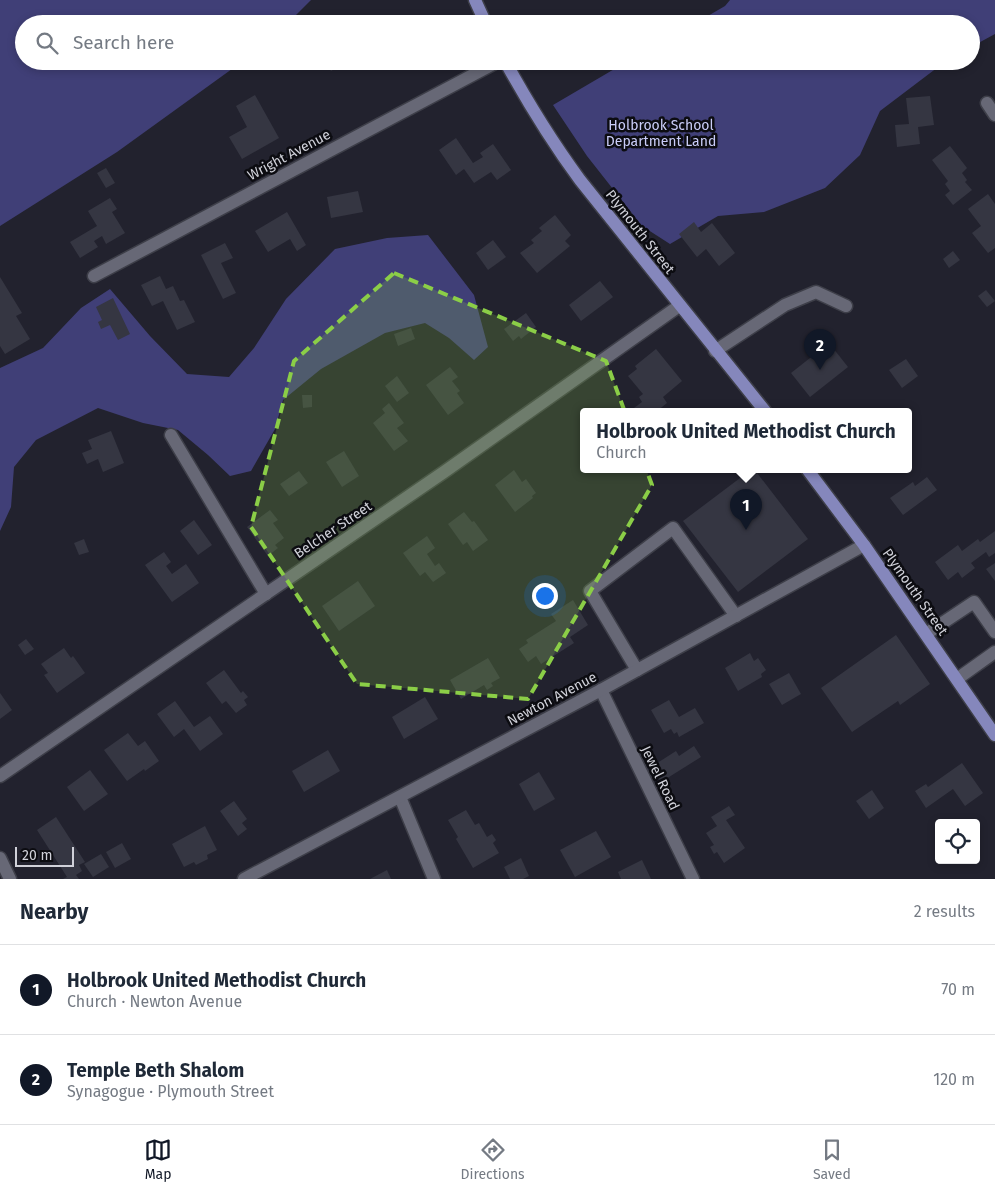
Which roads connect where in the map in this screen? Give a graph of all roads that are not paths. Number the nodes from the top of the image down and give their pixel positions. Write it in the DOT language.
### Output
graph roads {
  1 [pos="475,0"];
  2 [pos="482,15"];
  3 [pos="482,70"];
  4 [pos="510,70"];
  5 [pos="986,103"];
  6 [pos="995,115"];
  7 [pos="94,276"];
  8 [pos="680,306"];
  9 [pos="846,306"];
  10 [pos="716,351"];
  11 [pos="763,408"];
  12 [pos="171,435"];
  13 [pos="811,473"];
  14 [pos="864,545"];
  15 [pos="266,594"];
  16 [pos="736,616"];
  17 [pos="995,632"];
  18 [pos="926,634"];
  19 [pos="995,652"];
  20 [pos="637,670"];
  21 [pos="957,678"];
  22 [pos="601,690"];
  23 [pos="995,735"];
  24 [pos="0,776"];
  25 [pos="400,797"];
  26 [pos="0,858"];
  27 [pos="247,877"];
  28 [pos="10,879"];
  29 [pos="434,879"];
  30 [pos="693,879"];
  1 -- 2 [label="main road"];
  3 -- 7 [label="street, Wright Avenue"];
  4 -- 8 [label="main road, Plymouth Street"];
  5 -- 6 [label="street"];
  8 -- 10 [label="main road, Plymouth Street"];
  8 -- 15 [label="street, Belcher Street"];
  9 -- 10 [label="street"];
  10 -- 11 [label="main road, Plymouth Street"];
  12 -- 15 [label="street"];
  13 -- 14 [label="main road, Plymouth Street"];
  14 -- 16 [label="street, Newton Avenue"];
  14 -- 18 [label="main road, Plymouth Street"];
  15 -- 24 [label="street, Belcher Street"];
  16 -- 20 [label="street, Newton Avenue"];
  16 -- 20 [label="street"];
  17 -- 18 [label="street"];
  18 -- 21 [label="main road, Plymouth Street"];
  19 -- 21 [label="street"];
  20 -- 22 [label="street, Newton Avenue"];
  21 -- 23 [label="main road, Plymouth Street"];
  22 -- 25 [label="street, Newton Avenue"];
  22 -- 30 [label="street, Jewel Road"];
  25 -- 27 [label="street, Newton Avenue"];
  25 -- 29 [label="street"];
  26 -- 28 [label="street"];
}
